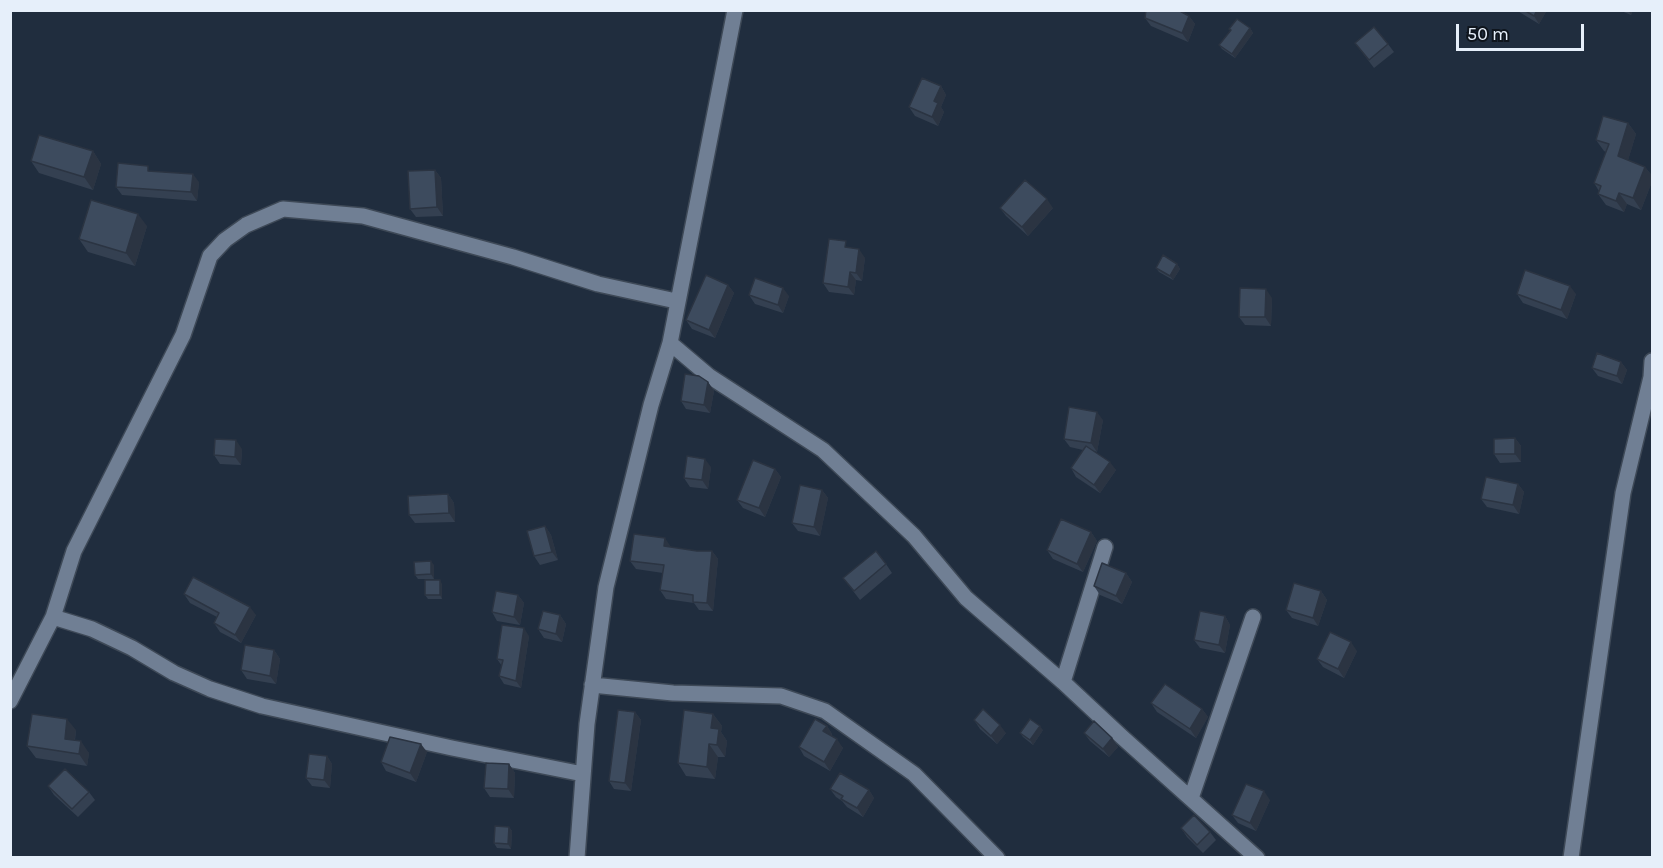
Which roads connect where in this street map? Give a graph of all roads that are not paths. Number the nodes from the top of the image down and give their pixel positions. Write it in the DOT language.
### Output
graph roads {
  1 [pos="735,10"];
  2 [pos="676,301"];
  3 [pos="670,343"];
  4 [pos="1653,361"];
  5 [pos="1105,547"];
  6 [pos="53,617"];
  7 [pos="1253,617"];
  8 [pos="1063,682"];
  9 [pos="592,685"];
  10 [pos="10,701"];
  11 [pos="583,774"];
  12 [pos="1191,798"];
  13 [pos="577,858"];
  14 [pos="998,858"];
  15 [pos="1257,858"];
  16 [pos="1571,858"];
  1 -- 2 [label="street"];
  2 -- 3 [label="street"];
  2 -- 6 [label="street"];
  3 -- 8 [label="street"];
  3 -- 9 [label="street"];
  4 -- 16 [label="street"];
  5 -- 8 [label="street"];
  6 -- 10 [label="street"];
  6 -- 11 [label="street"];
  7 -- 12 [label="street"];
  8 -- 12 [label="street"];
  9 -- 11 [label="street"];
  9 -- 14 [label="street"];
  11 -- 13 [label="street"];
  12 -- 15 [label="street"];
}
